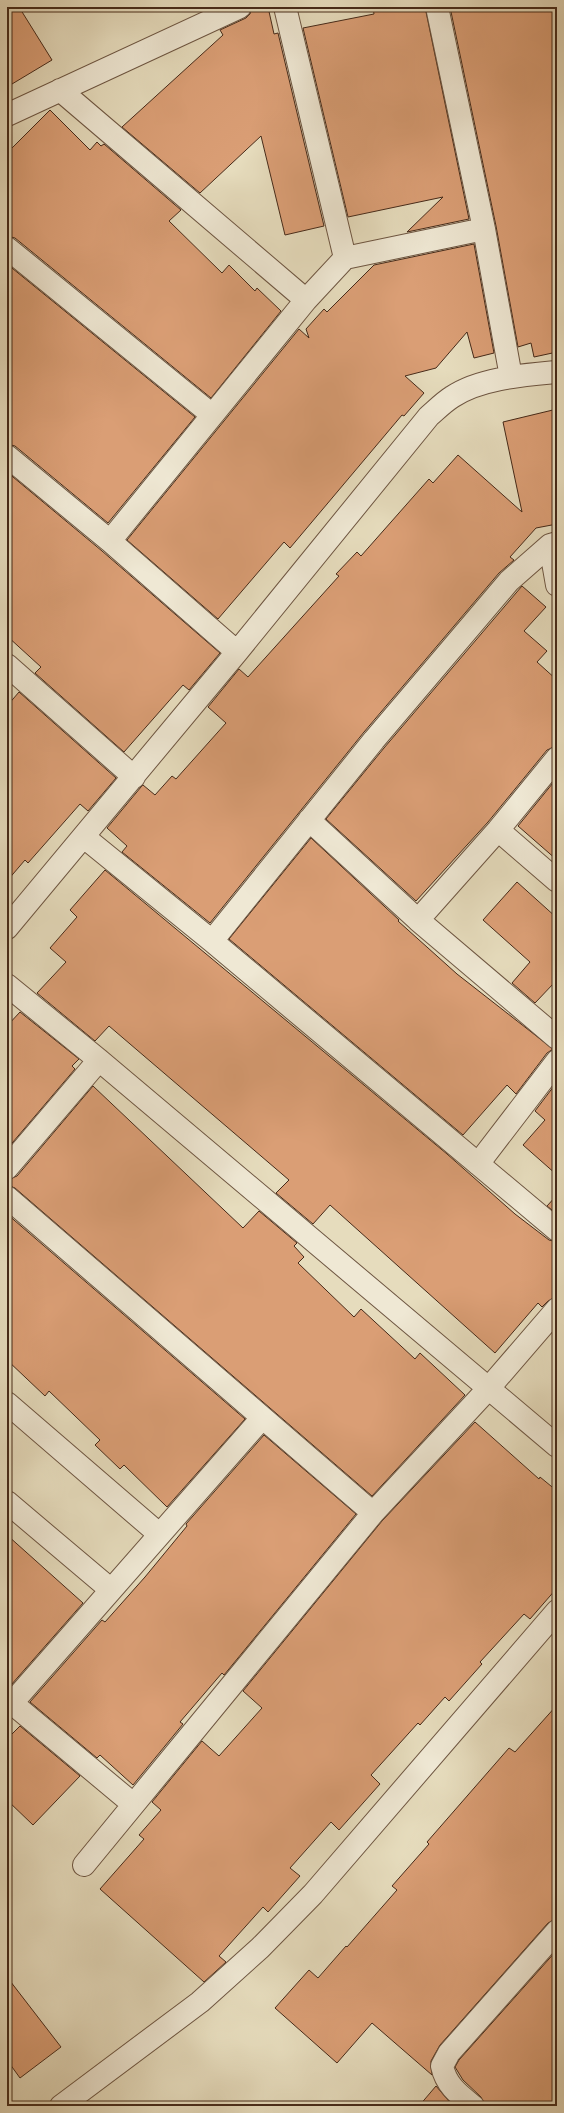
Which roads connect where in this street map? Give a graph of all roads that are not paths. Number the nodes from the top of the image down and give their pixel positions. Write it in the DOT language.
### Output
graph roads {
  1 [pos="240,7"];
  2 [pos="285,7"];
  3 [pos="436,7"];
  4 [pos="60,90"];
  5 [pos="7,116"];
  6 [pos="484,229"];
  7 [pos="7,248"];
  8 [pos="346,258"];
  9 [pos="306,300"];
  10 [pos="557,372"];
  11 [pos="511,377"];
  12 [pos="211,414"];
  13 [pos="7,456"];
  14 [pos="110,541"];
  15 [pos="554,544"];
  16 [pos="557,585"];
  17 [pos="237,652"];
  18 [pos="9,670"];
  19 [pos="557,758"];
  20 [pos="134,777"];
  21 [pos="309,820"];
  22 [pos="498,830"];
  23 [pos="84,837"];
  24 [pos="557,881"];
  25 [pos="418,920"];
  26 [pos="7,928"];
  27 [pos="212,940"];
  28 [pos="7,985"];
  29 [pos="557,1038"];
  30 [pos="99,1060"];
  31 [pos="557,1061"];
  32 [pos="478,1164"];
  33 [pos="7,1168"];
  34 [pos="7,1197"];
  35 [pos="557,1230"];
  36 [pos="557,1309"];
  37 [pos="488,1388"];
  38 [pos="7,1403"];
  39 [pos="262,1418"];
  40 [pos="557,1446"];
  41 [pos="7,1502"];
  42 [pos="373,1513"];
  43 [pos="158,1534"];
  44 [pos="110,1589"];
  45 [pos="557,1611"];
  46 [pos="9,1701"];
  47 [pos="133,1804"];
  48 [pos="84,1865"];
  49 [pos="557,1931"];
  50 [pos="61,2106"];
  51 [pos="473,2106"];
  1 -- 4 [label="street"];
  2 -- 8 [label="street"];
  3 -- 6 [label="street"];
  4 -- 5 [label="street"];
  4 -- 9 [label="street"];
  6 -- 8 [label="street"];
  6 -- 11 [label="street"];
  7 -- 12 [label="street"];
  8 -- 9 [label="street"];
  9 -- 12 [label="street"];
  10 -- 11 [label="street"];
  11 -- 17 [label="street"];
  12 -- 14 [label="street"];
  13 -- 14 [label="street"];
  14 -- 17 [label="street"];
  15 -- 16 [label="street"];
  15 -- 21 [label="street"];
  17 -- 20 [label="street"];
  18 -- 20 [label="street"];
  19 -- 22 [label="street"];
  20 -- 23 [label="street"];
  21 -- 25 [label="street"];
  21 -- 27 [label="street"];
  22 -- 24 [label="street"];
  22 -- 25 [label="street"];
  23 -- 26 [label="street"];
  23 -- 27 [label="street"];
  25 -- 29 [label="street"];
  27 -- 32 [label="street"];
  28 -- 30 [label="street"];
  30 -- 33 [label="street"];
  30 -- 37 [label="street"];
  31 -- 32 [label="street"];
  32 -- 35 [label="street"];
  34 -- 39 [label="street"];
  36 -- 37 [label="street"];
  37 -- 40 [label="street"];
  37 -- 42 [label="street"];
  38 -- 43 [label="street"];
  39 -- 42 [label="street"];
  39 -- 43 [label="street"];
  41 -- 44 [label="street"];
  42 -- 47 [label="street"];
  43 -- 44 [label="street"];
  44 -- 46 [label="street"];
  45 -- 50 [label="street"];
  46 -- 47 [label="street"];
  47 -- 48 [label="street"];
  49 -- 51 [label="street"];
}
